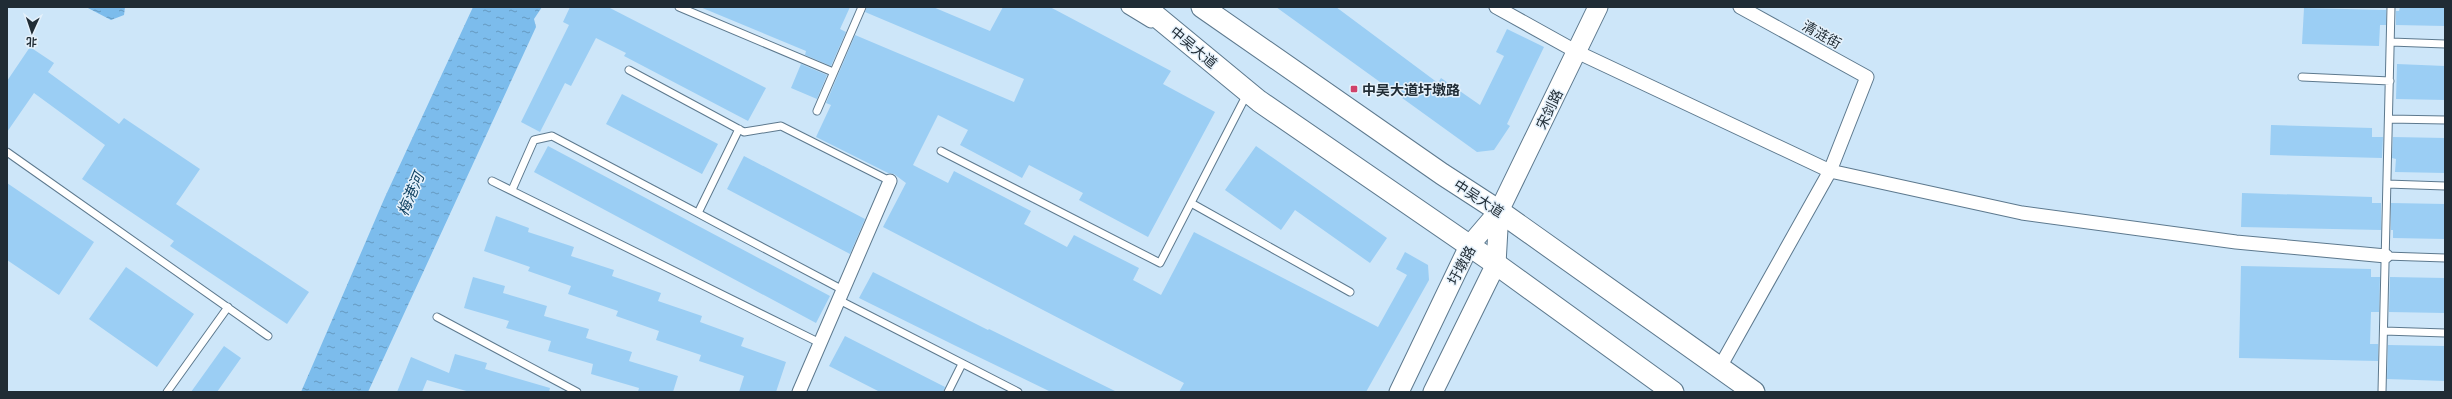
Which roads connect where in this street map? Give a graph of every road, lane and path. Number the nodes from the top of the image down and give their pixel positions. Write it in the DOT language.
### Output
graph roads {
  1 [pos="679,7"];
  2 [pos="862,7"];
  3 [pos="1128,7"];
  4 [pos="1145,7"];
  5 [pos="1496,7"];
  6 [pos="1598,7"];
  7 [pos="1740,7"];
  8 [pos="2391,7"];
  9 [pos="1205,8"];
  10 [pos="2391,42"];
  11 [pos="2445,44"];
  12 [pos="1196,50"];
  13 [pos="1577,52"];
  14 [pos="629,70"];
  15 [pos="833,72"];
  16 [pos="2302,77"];
  17 [pos="2390,81"];
  18 [pos="1248,92"];
  19 [pos="817,111"];
  20 [pos="2389,119"];
  21 [pos="2445,120"];
  22 [pos="739,129"];
  23 [pos="942,151"];
  24 [pos="7,152"];
  25 [pos="1830,171"];
  26 [pos="492,181"];
  27 [pos="890,181"];
  28 [pos="2387,184"];
  29 [pos="2445,186"];
  30 [pos="512,190"];
  31 [pos="1191,203"];
  32 [pos="1499,211"];
  33 [pos="698,214"];
  34 [pos="1470,246"];
  35 [pos="2386,256"];
  36 [pos="2445,258"];
  37 [pos="1496,264"];
  38 [pos="1350,292"];
  39 [pos="841,295"];
  40 [pos="228,307"];
  41 [pos="437,317"];
  42 [pos="2384,330"];
  43 [pos="2445,332"];
  44 [pos="268,336"];
  45 [pos="820,343"];
  46 [pos="962,364"];
  47 [pos="1720,368"];
  48 [pos="167,392"];
  49 [pos="577,392"];
  50 [pos="799,392"];
  51 [pos="948,392"];
  52 [pos="1018,392"];
  53 [pos="1399,392"];
  54 [pos="1433,392"];
  55 [pos="1673,392"];
  56 [pos="1754,392"];
  57 [pos="2382,392"];
  1 -- 15 [label="lane"];
  2 -- 15 [label="lane"];
  3 -- 12 [label="street"];
  4 -- 12 [label="main road, 中吴大道"];
  5 -- 13 [label="street"];
  6 -- 13 [label="main road, 宋剑路"];
  7 -- 25 [label="street, 清涟街"];
  8 -- 10 [label="lane"];
  9 -- 32 [label="main road, 中吴大道"];
  10 -- 11 [label="lane"];
  10 -- 17 [label="lane"];
  12 -- 18 [label="main road, 中吴大道"];
  13 -- 25 [label="street"];
  13 -- 32 [label="main road, 宋剑路"];
  14 -- 22 [label="lane"];
  15 -- 19 [label="lane"];
  16 -- 17 [label="lane"];
  17 -- 20 [label="lane"];
  18 -- 31 [label="lane"];
  18 -- 34 [label="main road, 中吴大道"];
  20 -- 21 [label="lane"];
  20 -- 28 [label="lane"];
  22 -- 27 [label="lane"];
  22 -- 33 [label="lane"];
  23 -- 31 [label="lane"];
  24 -- 40 [label="lane"];
  25 -- 35 [label="street"];
  25 -- 47 [label="street"];
  26 -- 30 [label="lane"];
  27 -- 39 [label="street"];
  28 -- 29 [label="lane"];
  28 -- 35 [label="lane"];
  30 -- 33 [label="lane"];
  30 -- 45 [label="lane"];
  31 -- 38 [label="lane"];
  32 -- 34 [label="main road, 圩墩路"];
  32 -- 37 [label="main road, 圩墩路"];
  32 -- 47 [label="main road, 中吴大道"];
  33 -- 39 [label="lane"];
  34 -- 37 [label="main road, 中吴大道"];
  34 -- 53 [label="main road, 圩墩路"];
  35 -- 36 [label="lane"];
  35 -- 42 [label="lane"];
  37 -- 54 [label="main road, 圩墩路"];
  37 -- 55 [label="main road, 中吴大道"];
  39 -- 45 [label="street"];
  39 -- 46 [label="lane"];
  40 -- 44 [label="lane"];
  40 -- 48 [label="lane"];
  41 -- 49 [label="lane"];
  42 -- 43 [label="lane"];
  42 -- 57 [label="lane"];
  45 -- 50 [label="street"];
  46 -- 51 [label="lane"];
  46 -- 52 [label="lane"];
  47 -- 56 [label="main road, 中吴大道"];
}
